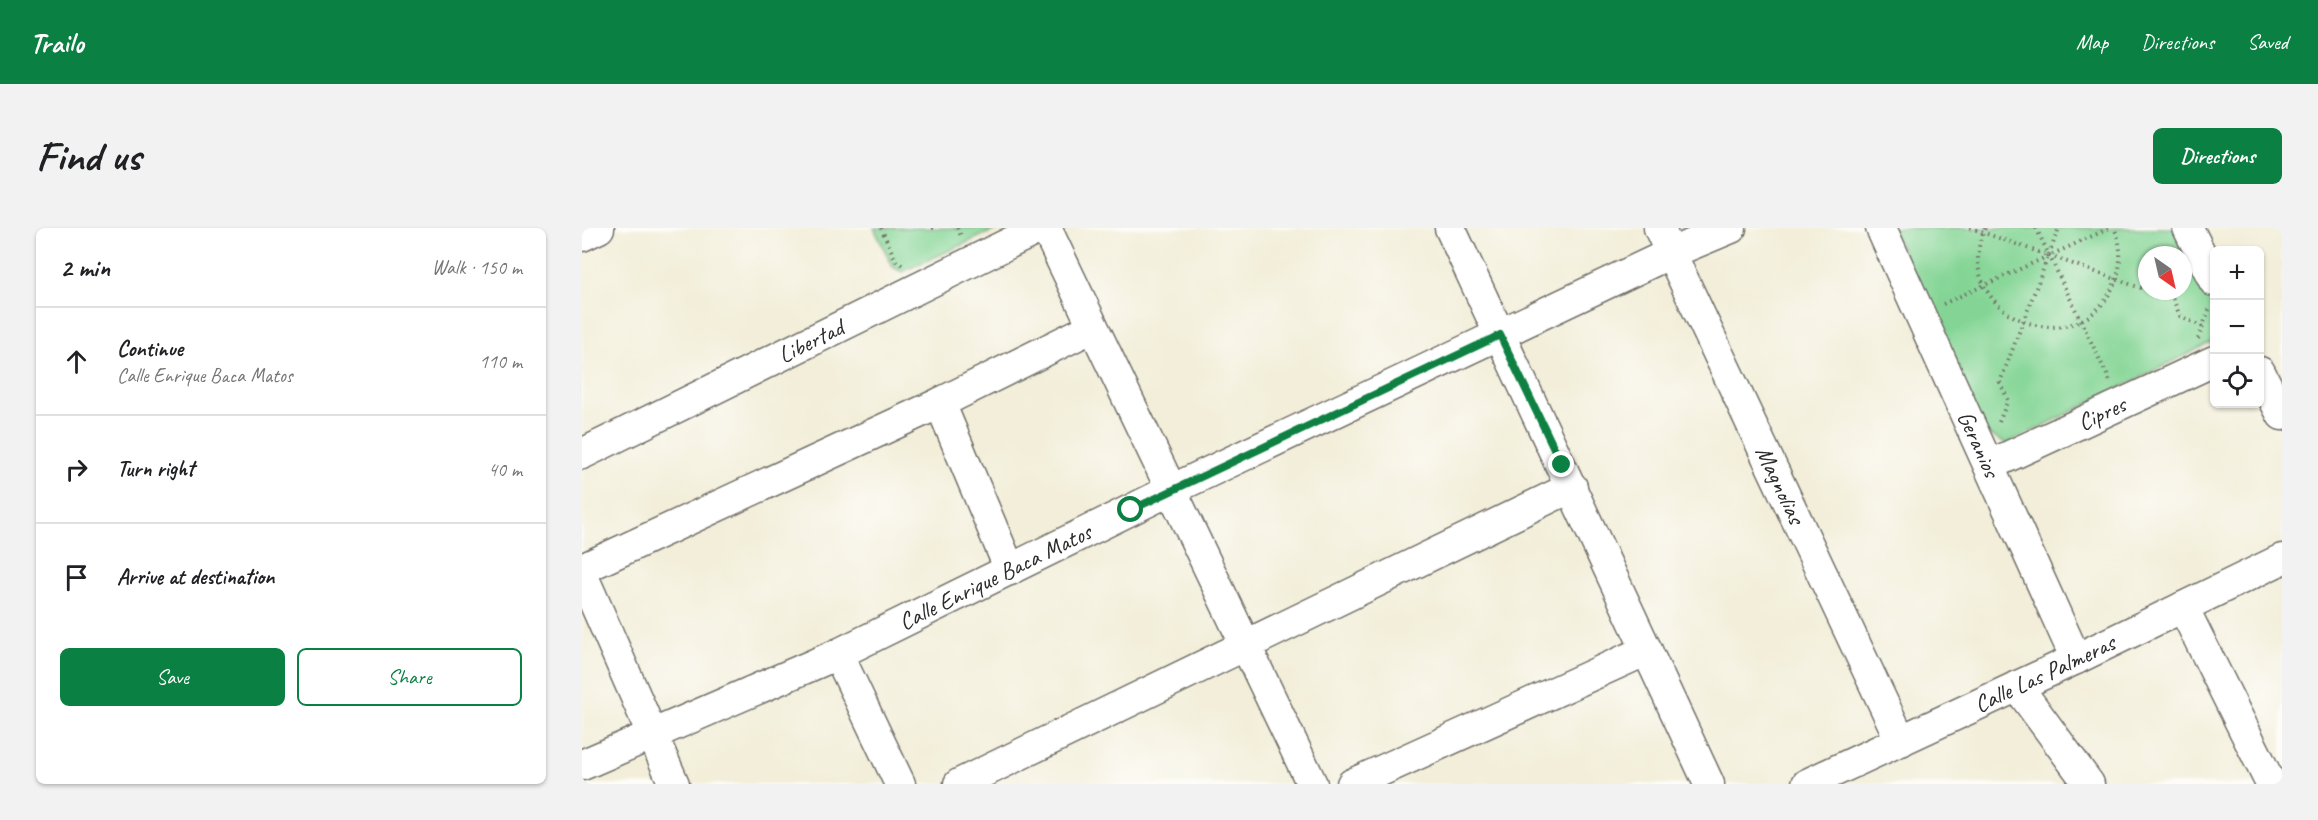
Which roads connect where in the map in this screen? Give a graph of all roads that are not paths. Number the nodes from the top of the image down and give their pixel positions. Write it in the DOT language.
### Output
graph roads {
  1 [pos="599,228"];
  2 [pos="1040,228"];
  3 [pos="1046,228"];
  4 [pos="1450,228"];
  5 [pos="1731,228"];
  6 [pos="1881,228"];
  7 [pos="2188,228"];
  8 [pos="582,236"];
  9 [pos="1665,241"];
  10 [pos="2210,288"];
  11 [pos="1093,327"];
  12 [pos="1500,335"];
  13 [pos="2205,352"];
  14 [pos="2264,381"];
  15 [pos="940,403"];
  16 [pos="2282,415"];
  17 [pos="582,454"];
  18 [pos="1990,465"];
  19 [pos="1572,486"];
  20 [pos="1171,490"];
  21 [pos="2282,559"];
  22 [pos="582,569"];
  23 [pos="1010,570"];
  24 [pos="582,574"];
  25 [pos="2183,607"];
  26 [pos="1246,645"];
  27 [pos="1647,650"];
  28 [pos="838,654"];
  29 [pos="2076,659"];
  30 [pos="2017,686"];
  31 [pos="651,735"];
  32 [pos="1901,741"];
  33 [pos="582,765"];
  34 [pos="675,784"];
  35 [pos="900,784"];
  36 [pos="959,784"];
  37 [pos="1312,784"];
  38 [pos="1352,784"];
  39 [pos="1709,784"];
  40 [pos="1807,784"];
  41 [pos="2090,784"];
  42 [pos="2271,784"];
  1 -- 8 [label="street"];
  2 -- 17 [label="street, Libertad"];
  3 -- 11 [label="street"];
  4 -- 12 [label="street"];
  5 -- 9 [label="street, Calle Enrique Baca Matos"];
  6 -- 18 [label="street, Geranios"];
  7 -- 10 [label="street"];
  9 -- 12 [label="street, Calle Enrique Baca Matos"];
  9 -- 32 [label="street, Magnolias"];
  11 -- 15 [label="street"];
  11 -- 20 [label="street"];
  12 -- 19 [label="street"];
  12 -- 20 [label="street, Calle Enrique Baca Matos"];
  13 -- 18 [label="street, Cipres"];
  14 -- 16 [label="street"];
  15 -- 22 [label="street"];
  15 -- 23 [label="street"];
  18 -- 29 [label="street, Geranios"];
  19 -- 26 [label="street"];
  19 -- 27 [label="street"];
  20 -- 23 [label="street, Calle Enrique Baca Matos"];
  20 -- 26 [label="street"];
  21 -- 25 [label="street, Calle Las Palmeras"];
  23 -- 28 [label="street, Calle Enrique Baca Matos"];
  24 -- 31 [label="street"];
  25 -- 29 [label="street, Calle Las Palmeras"];
  25 -- 42 [label="street"];
  26 -- 36 [label="street"];
  26 -- 37 [label="street"];
  27 -- 38 [label="street"];
  27 -- 39 [label="street"];
  28 -- 31 [label="street, Calle Enrique Baca Matos"];
  28 -- 35 [label="street"];
  29 -- 30 [label="street, Calle Las Palmeras"];
  30 -- 32 [label="street, Calle Las Palmeras"];
  30 -- 41 [label="street"];
  31 -- 33 [label="street, Calle Enrique Baca Matos"];
  31 -- 34 [label="street"];
  32 -- 40 [label="street, Calle Las Palmeras"];
}
